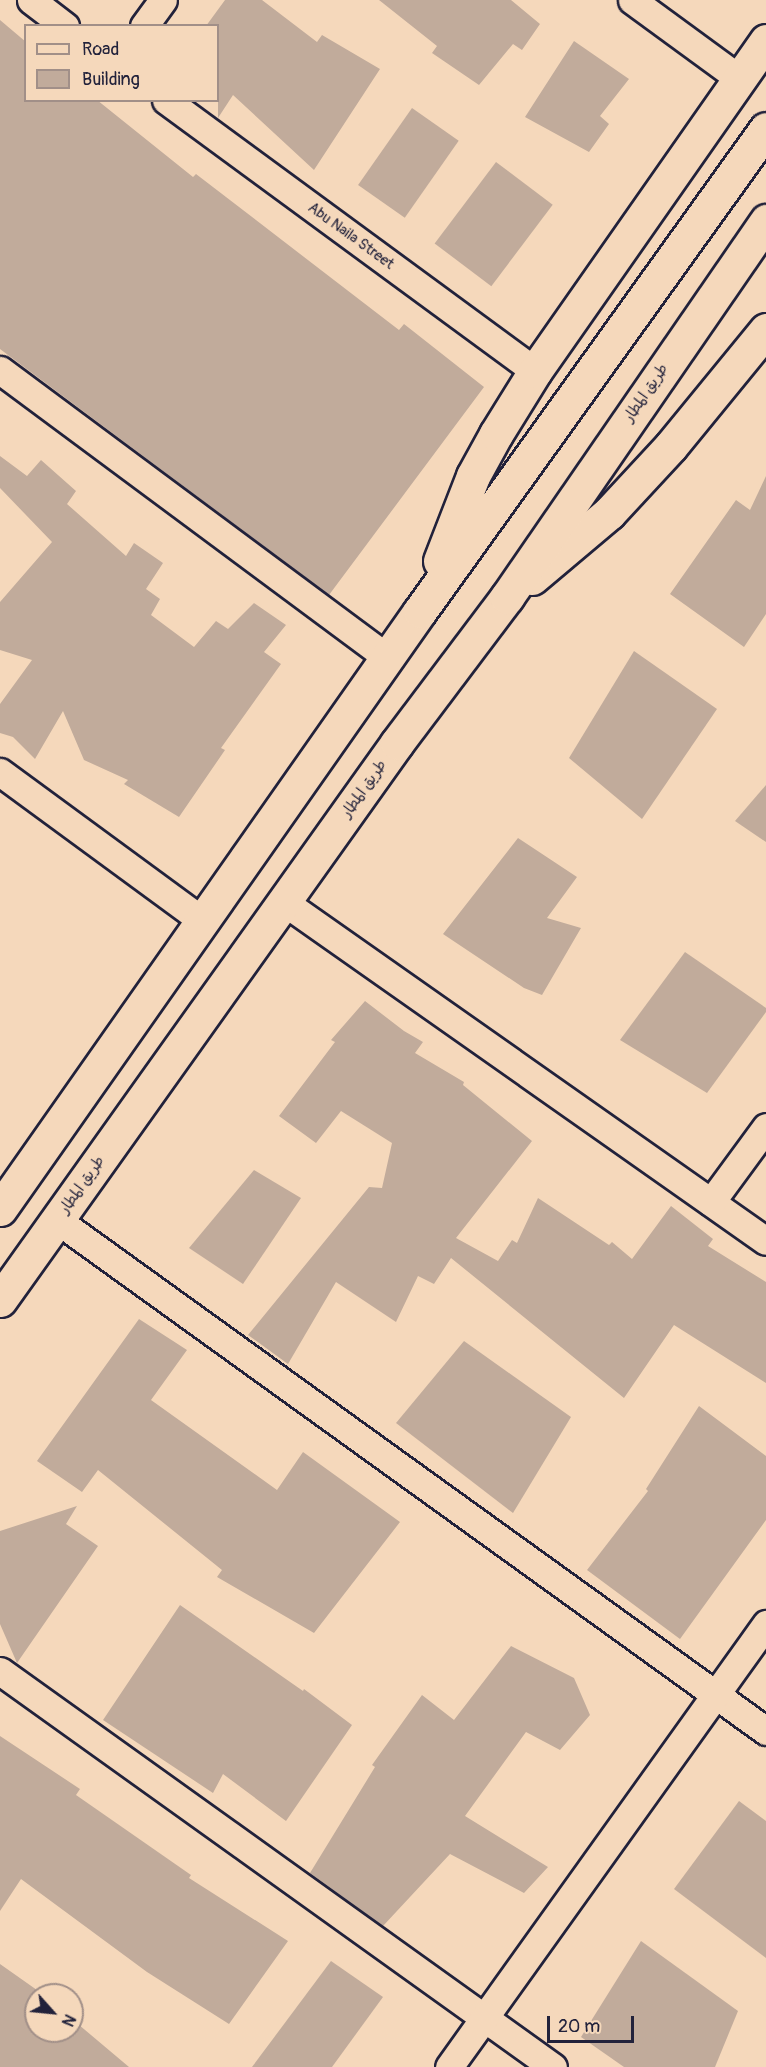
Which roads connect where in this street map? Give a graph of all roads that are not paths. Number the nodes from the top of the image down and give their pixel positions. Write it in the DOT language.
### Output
graph roads {
  1 [pos="31,0"];
  2 [pos="163,0"];
  3 [pos="632,0"];
  4 [pos="62,24"];
  5 [pos="145,24"];
  6 [pos="766,41"];
  7 [pos="740,79"];
  8 [pos="169,102"];
  9 [pos="766,129"];
  10 [pos="766,221"];
  11 [pos="766,330"];
  12 [pos="0,370"];
  13 [pos="535,371"];
  14 [pos="507,597"];
  15 [pos="420,612"];
  16 [pos="387,658"];
  17 [pos="0,772"];
  18 [pos="284,902"];
  19 [pos="203,921"];
  20 [pos="766,1127"];
  21 [pos="711,1202"];
  22 [pos="0,1209"];
  23 [pos="57,1220"];
  24 [pos="766,1241"];
  25 [pos="0,1300"];
  26 [pos="766,1624"];
  27 [pos="0,1671"];
  28 [pos="715,1695"];
  29 [pos="766,1731"];
  30 [pos="484,2018"];
  31 [pos="449,2067"];
  32 [pos="553,2067"];
  1 -- 4 [label="street"];
  2 -- 5 [label="street"];
  3 -- 7 [label="street"];
  6 -- 7 [label="highway"];
  7 -- 13 [label="highway"];
  8 -- 13 [label="street, Abu Naila Street"];
  9 -- 15 [label="highway"];
  10 -- 14 [label="highway, طريق المطار"];
  11 -- 14 [label="highway"];
  12 -- 16 [label="street"];
  13 -- 15 [label="highway"];
  14 -- 18 [label="highway, طريق المطار"];
  15 -- 16 [label="highway"];
  16 -- 19 [label="highway"];
  17 -- 19 [label="street"];
  18 -- 21 [label="street"];
  18 -- 23 [label="highway, طريق المطار"];
  19 -- 22 [label="highway"];
  20 -- 21 [label="street"];
  21 -- 24 [label="street"];
  23 -- 25 [label="highway, طريق المطار"];
  23 -- 28 [label="street"];
  26 -- 28 [label="street"];
  27 -- 30 [label="street"];
  28 -- 29 [label="street"];
  28 -- 30 [label="street"];
  30 -- 31 [label="street"];
  30 -- 32 [label="street"];
}
